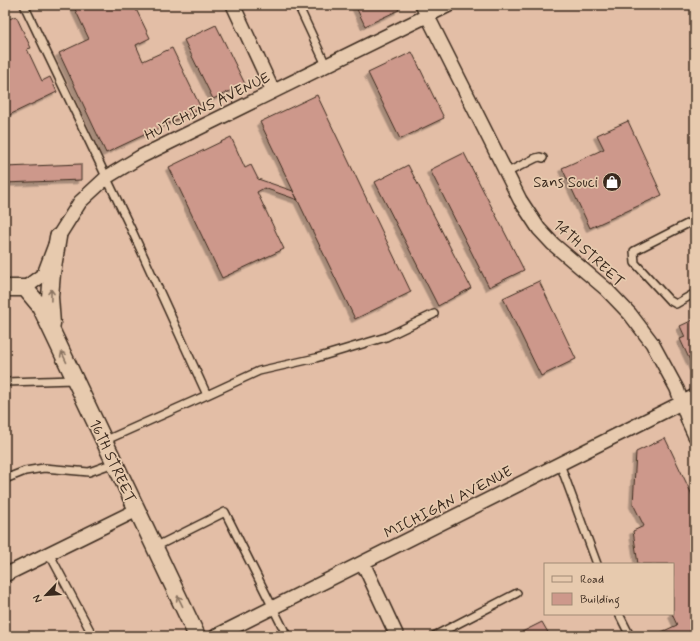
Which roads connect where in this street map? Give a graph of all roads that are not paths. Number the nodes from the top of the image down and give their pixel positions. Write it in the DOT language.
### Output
graph roads {
  1 [pos="24,5"];
  2 [pos="298,5"];
  3 [pos="449,5"];
  4 [pos="236,6"];
  5 [pos="425,10"];
  6 [pos="326,65"];
  7 [pos="273,91"];
  8 [pos="543,158"];
  9 [pos="506,172"];
  10 [pos="107,178"];
  11 [pos="695,218"];
  12 [pos="58,237"];
  13 [pos="5,288"];
  14 [pos="25,288"];
  15 [pos="695,293"];
  16 [pos="434,314"];
  17 [pos="53,334"];
  18 [pos="75,380"];
  19 [pos="5,382"];
  20 [pos="207,395"];
  21 [pos="695,396"];
  22 [pos="682,402"];
  23 [pos="695,436"];
  24 [pos="104,441"];
  25 [pos="114,463"];
  26 [pos="560,464"];
  27 [pos="5,479"];
  28 [pos="137,510"];
  29 [pos="155,547"];
  30 [pos="49,553"];
  31 [pos="363,563"];
  32 [pos="597,563"];
  33 [pos="5,575"];
  34 [pos="517,593"];
  35 [pos="273,607"];
  36 [pos="620,615"];
  37 [pos="93,636"];
  38 [pos="197,636"];
  39 [pos="216,636"];
  40 [pos="287,636"];
  41 [pos="397,636"];
  42 [pos="434,636"];
  43 [pos="630,636"];
  1 -- 10 [label="lane"];
  2 -- 6 [label="lane"];
  3 -- 5 [label="street, HUTCHINS AVENUE"];
  4 -- 7 [label="street"];
  5 -- 6 [label="street, HUTCHINS AVENUE"];
  5 -- 9 [label="street, 14TH STREET"];
  6 -- 7 [label="street, HUTCHINS AVENUE"];
  7 -- 10 [label="street, HUTCHINS AVENUE"];
  8 -- 9 [label="lane"];
  9 -- 22 [label="street, 14TH STREET"];
  10 -- 12 [label="street, HUTCHINS AVENUE"];
  10 -- 20 [label="lane"];
  11 -- 15 [label="lane"];
  12 -- 14 [label="street, HUTCHINS AVENUE"];
  17 -- 12 [label="street, one-way"];
  13 -- 14 [label="street"];
  14 -- 17 [label="street, 16TH STREET"];
  16 -- 20 [label="lane"];
  18 -- 17 [label="street, 16TH STREET, one-way"];
  18 -- 19 [label="lane"];
  18 -- 24 [label="street, 16TH STREET"];
  20 -- 24 [label="lane"];
  21 -- 22 [label="street, MICHIGAN AVENUE"];
  22 -- 23 [label="street, 14TH STREET"];
  22 -- 26 [label="street, MICHIGAN AVENUE"];
  24 -- 25 [label="street, 16TH STREET"];
  25 -- 27 [label="lane"];
  25 -- 28 [label="street, 16TH STREET"];
  26 -- 31 [label="street, MICHIGAN AVENUE"];
  26 -- 32 [label="lane"];
  28 -- 29 [label="street, 16TH STREET"];
  28 -- 30 [label="street"];
  29 -- 35 [label="lane"];
  38 -- 29 [label="street, 16TH STREET, one-way"];
  30 -- 33 [label="street"];
  30 -- 37 [label="lane"];
  31 -- 35 [label="street, MICHIGAN AVENUE"];
  31 -- 41 [label="street"];
  34 -- 42 [label="lane"];
  35 -- 39 [label="street, MICHIGAN AVENUE"];
  35 -- 40 [label="lane"];
  36 -- 43 [label="lane"];
}
